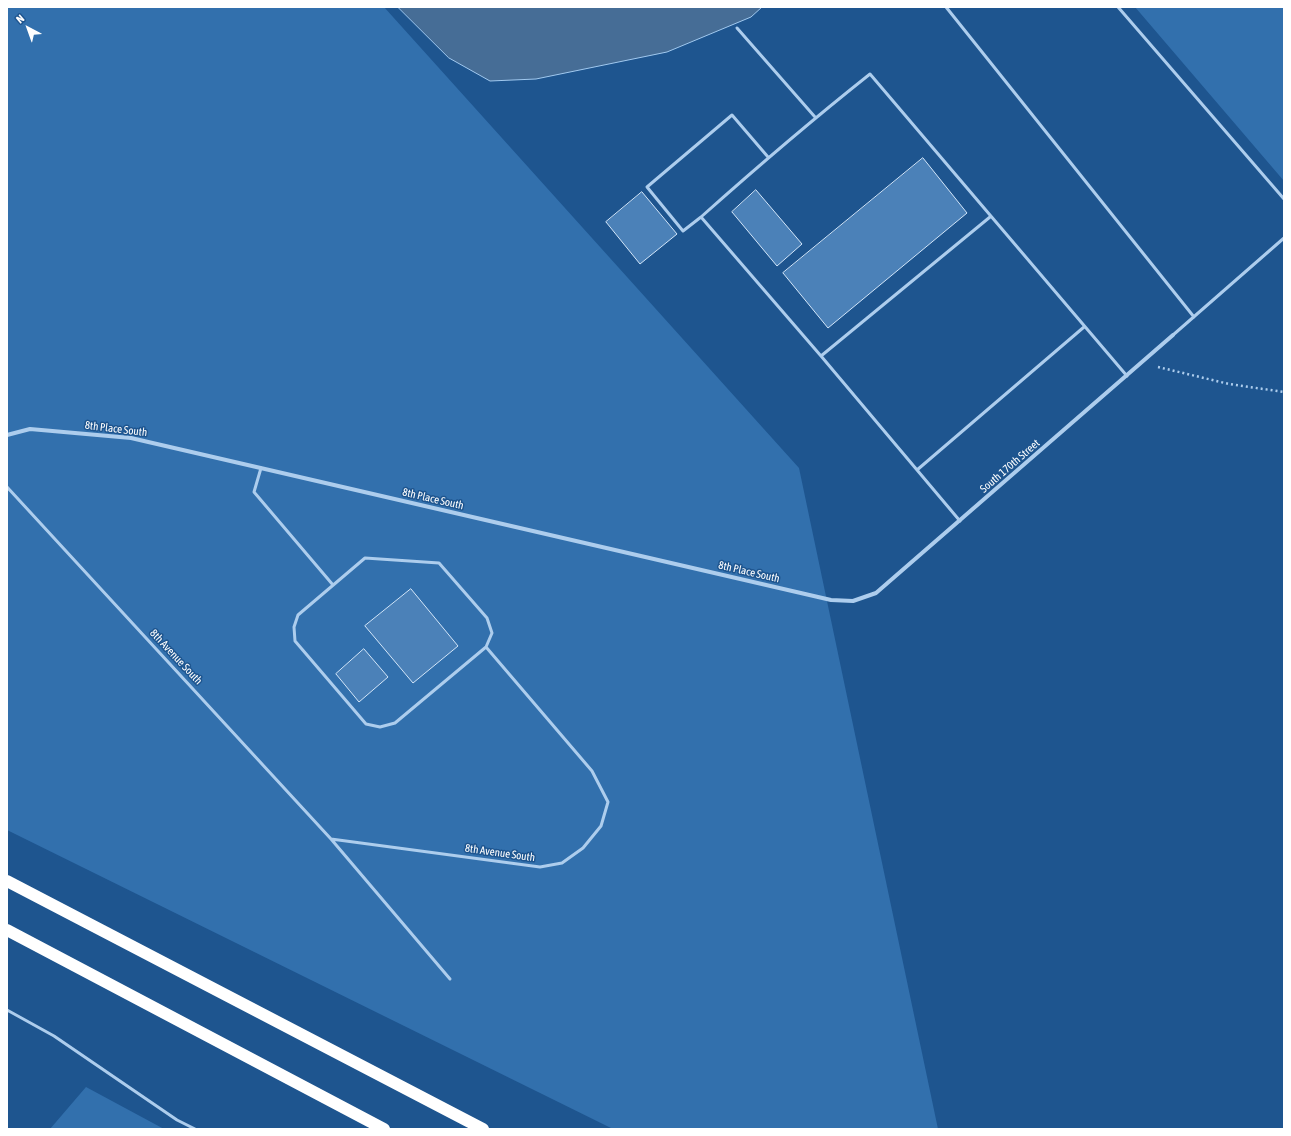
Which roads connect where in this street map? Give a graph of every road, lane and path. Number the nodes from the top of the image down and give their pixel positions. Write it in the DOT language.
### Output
graph roads {
  1 [pos="946,7"];
  2 [pos="1118,7"];
  3 [pos="737,28"];
  4 [pos="815,118"];
  5 [pos="768,157"];
  6 [pos="1284,199"];
  7 [pos="701,217"];
  8 [pos="990,217"];
  9 [pos="1284,238"];
  10 [pos="1194,317"];
  11 [pos="1084,327"];
  12 [pos="1174,336"];
  13 [pos="822,356"];
  14 [pos="1142,363"];
  15 [pos="1126,376"];
  16 [pos="1284,392"];
  17 [pos="7,434"];
  18 [pos="261,468"];
  19 [pos="917,470"];
  20 [pos="7,487"];
  21 [pos="960,521"];
  22 [pos="333,585"];
  23 [pos="854,601"];
  24 [pos="486,647"];
  25 [pos="331,839"];
  26 [pos="7,881"];
  27 [pos="7,930"];
  28 [pos="450,979"];
  29 [pos="7,1010"];
  30 [pos="195,1129"];
  31 [pos="384,1129"];
  32 [pos="483,1129"];
  1 -- 10 [label="lane"];
  2 -- 6 [label="lane"];
  3 -- 4 [label="lane"];
  4 -- 5 [label="lane"];
  4 -- 8 [label="lane"];
  5 -- 7 [label="lane"];
  5 -- 7 [label="lane"];
  7 -- 13 [label="lane"];
  8 -- 11 [label="lane"];
  8 -- 13 [label="lane"];
  9 -- 10 [label="lane"];
  10 -- 12 [label="lane"];
  11 -- 15 [label="lane"];
  11 -- 19 [label="lane"];
  12 -- 14 [label="street, South 170th Street"];
  13 -- 19 [label="lane"];
  14 -- 15 [label="street, South 170th Street"];
  14 -- 16 [label="path"];
  15 -- 21 [label="street, South 170th Street"];
  17 -- 18 [label="street, 8th Place South"];
  18 -- 22 [label="lane"];
  18 -- 23 [label="street, 8th Place South"];
  19 -- 21 [label="lane"];
  20 -- 25 [label="lane, 8th Avenue South"];
  21 -- 23 [label="street, South 170th Street"];
  22 -- 24 [label="lane"];
  22 -- 24 [label="lane"];
  24 -- 25 [label="lane, 8th Avenue South"];
  25 -- 28 [label="lane, 8th Avenue South"];
  26 -- 32 [label="highway"];
  27 -- 31 [label="highway"];
  29 -- 30 [label="lane"];
}
